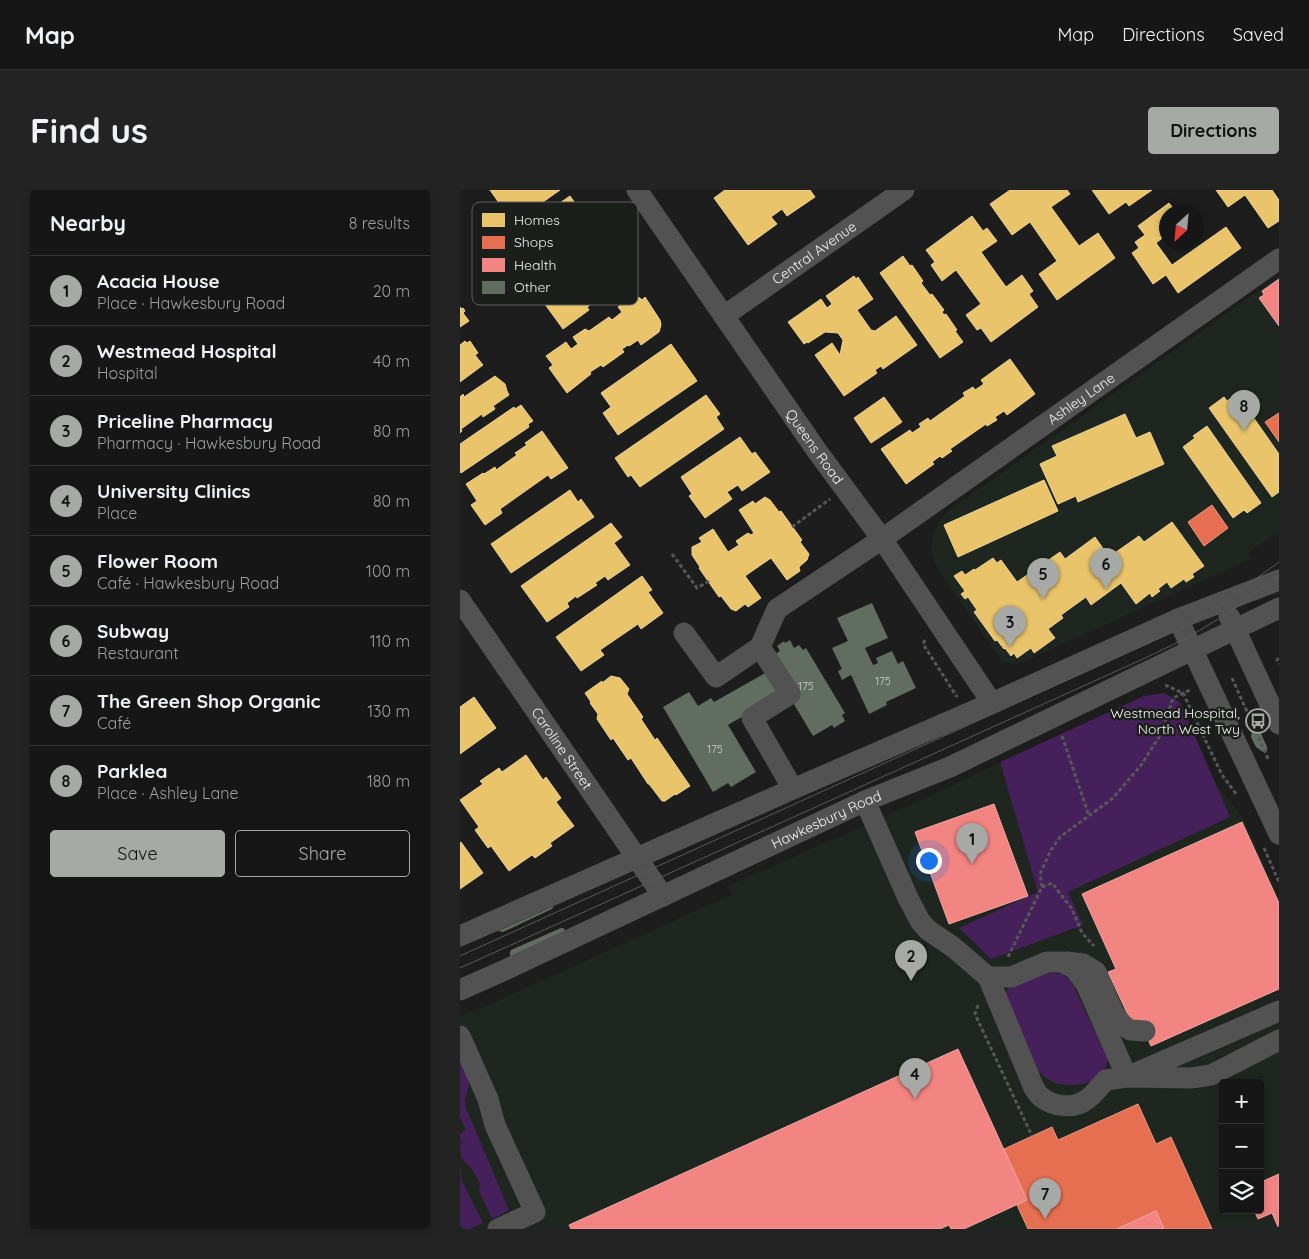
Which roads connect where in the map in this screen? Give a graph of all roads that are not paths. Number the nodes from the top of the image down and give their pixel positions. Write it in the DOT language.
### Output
graph roads {
  1 [pos="637,190"];
  2 [pos="904,190"];
  3 [pos="1279,259"];
  4 [pos="724,316"];
  5 [pos="882,539"];
  6 [pos="1278,584"];
  7 [pos="460,600"];
  8 [pos="1223,602"];
  9 [pos="1279,608"];
  10 [pos="1178,619"];
  11 [pos="1235,629"];
  12 [pos="684,633"];
  13 [pos="760,647"];
  14 [pos="1192,649"];
  15 [pos="992,703"];
  16 [pos="1279,724"];
  17 [pos="793,789"];
  18 [pos="866,802"];
  19 [pos="1279,834"];
  20 [pos="637,857"];
  21 [pos="663,896"];
  22 [pos="460,936"];
  23 [pos="1062,962"];
  24 [pos="988,977"];
  25 [pos="460,990"];
  26 [pos="1279,1010"];
  27 [pos="1145,1031"];
  28 [pos="460,1036"];
  29 [pos="1279,1040"];
  30 [pos="1127,1077"];
  31 [pos="498,1229"];
  1 -- 4 [label="street, Queens Road"];
  2 -- 4 [label="street, Central Avenue"];
  3 -- 5 [label="street, Ashley Lane"];
  4 -- 5 [label="street, Queens Road"];
  5 -- 13 [label="street, Ashley Lane"];
  5 -- 15 [label="street, Queens Road"];
  6 -- 8 [label="street"];
  7 -- 20 [label="street, Caroline Street"];
  8 -- 10 [label="street"];
  8 -- 11 [label="street"];
  9 -- 11 [label="street, Hawkesbury Road"];
  10 -- 14 [label="street"];
  10 -- 15 [label="street"];
  11 -- 14 [label="street, Hawkesbury Road"];
  11 -- 16 [label="street"];
  12 -- 13 [label="street"];
  13 -- 17 [label="street"];
  14 -- 18 [label="street, Hawkesbury Road"];
  14 -- 19 [label="street"];
  15 -- 17 [label="street"];
  17 -- 20 [label="street"];
  18 -- 21 [label="street, Hawkesbury Road"];
  18 -- 24 [label="street"];
  20 -- 21 [label="street, Caroline Street"];
  20 -- 22 [label="street"];
  21 -- 25 [label="street, Hawkesbury Road"];
  23 -- 24 [label="street"];
  23 -- 27 [label="street"];
  23 -- 30 [label="street"];
  24 -- 30 [label="street"];
  26 -- 30 [label="street"];
  28 -- 31 [label="street"];
  29 -- 30 [label="street"];
}
